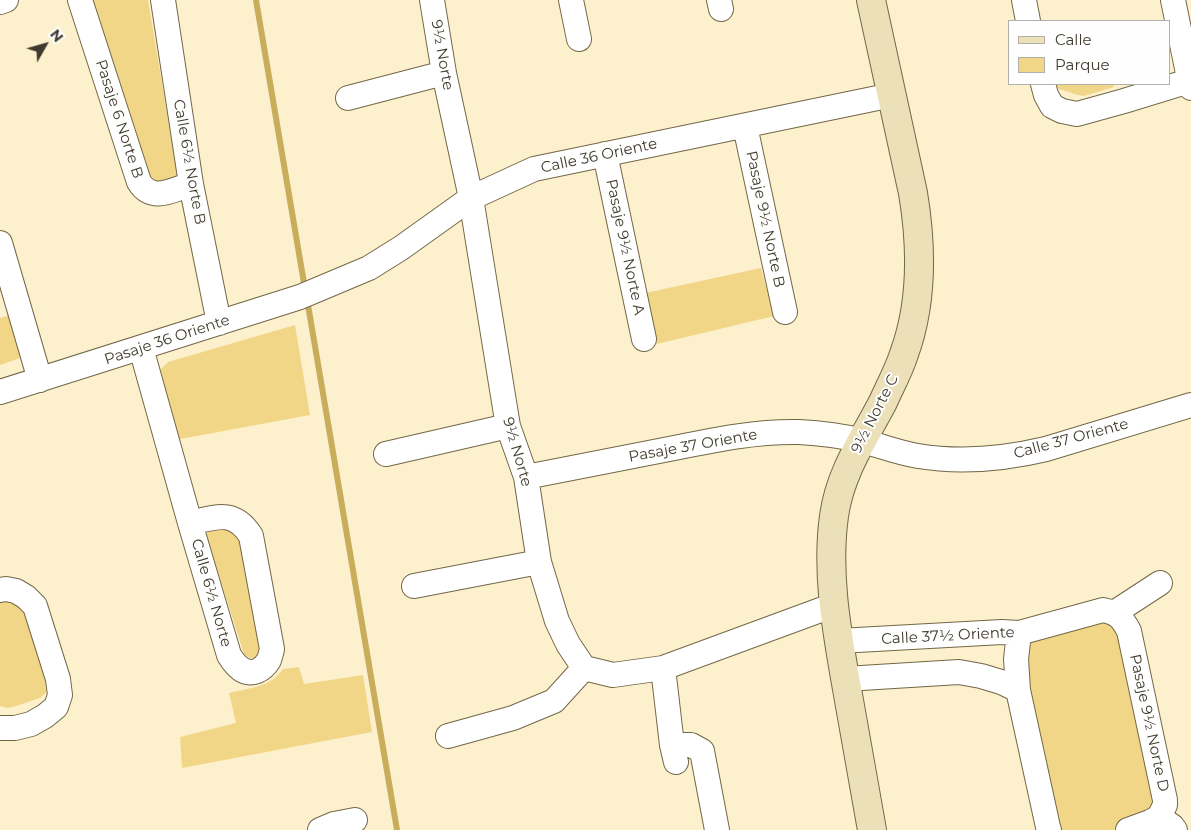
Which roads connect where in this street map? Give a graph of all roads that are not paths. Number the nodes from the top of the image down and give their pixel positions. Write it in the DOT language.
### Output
graph roads {
  1 [pos="6,0"];
  2 [pos="80,0"];
  3 [pos="163,0"];
  4 [pos="432,0"];
  5 [pos="571,0"];
  6 [pos="872,0"];
  7 [pos="1024,0"];
  8 [pos="1173,0"];
  9 [pos="0,2"];
  10 [pos="1028,20"];
  11 [pos="579,39"];
  12 [pos="444,73"];
  13 [pos="1043,85"];
  14 [pos="1190,85"];
  15 [pos="892,95"];
  16 [pos="348,98"];
  17 [pos="745,126"];
  18 [pos="605,154"];
  19 [pos="191,184"];
  20 [pos="471,198"];
  21 [pos="0,243"];
  22 [pos="332,285"];
  23 [pos="785,312"];
  24 [pos="220,323"];
  25 [pos="644,339"];
  26 [pos="141,348"];
  27 [pos="40,380"];
  28 [pos="0,392"];
  29 [pos="1191,405"];
  30 [pos="508,426"];
  31 [pos="862,441"];
  32 [pos="386,454"];
  33 [pos="526,477"];
  34 [pos="190,523"];
  35 [pos="539,562"];
  36 [pos="1160,583"];
  37 [pos="414,586"];
  38 [pos="0,590"];
  39 [pos="834,605"];
  40 [pos="1114,613"];
  41 [pos="1019,633"];
  42 [pos="839,641"];
  43 [pos="584,668"];
  44 [pos="663,668"];
  45 [pos="845,679"];
  46 [pos="1018,690"];
  47 [pos="0,728"];
  48 [pos="448,736"];
  49 [pos="355,820"];
  50 [pos="1167,824"];
  51 [pos="320,830"];
  52 [pos="717,830"];
  53 [pos="872,830"];
  54 [pos="1050,830"];
  55 [pos="1128,830"];
  1 -- 9 [label="street"];
  2 -- 19 [label="street, Pasaje 6 Norte B"];
  3 -- 19 [label="street, Calle 6½ Norte B"];
  4 -- 12 [label="street, 9½ Norte"];
  5 -- 11 [label="street"];
  6 -- 15 [label="street, 9½ Norte C"];
  7 -- 10 [label="street"];
  8 -- 14 [label="street"];
  12 -- 16 [label="street"];
  12 -- 20 [label="street, 9½ Norte"];
  13 -- 14 [label="street"];
  15 -- 17 [label="street, Calle 36 Oriente"];
  15 -- 31 [label="street, 9½ Norte C"];
  17 -- 18 [label="street, Calle 36 Oriente"];
  17 -- 23 [label="street, Pasaje 9½ Norte B"];
  18 -- 20 [label="street, Calle 36 Oriente"];
  18 -- 25 [label="street, Pasaje 9½ Norte A"];
  19 -- 24 [label="street, Calle 6½ Norte B"];
  20 -- 22 [label="street, Calle 36 Oriente"];
  20 -- 30 [label="street, 9½ Norte"];
  21 -- 27 [label="street"];
  22 -- 24 [label="street, Pasaje 36 Oriente"];
  24 -- 26 [label="street, Pasaje 36 Oriente"];
  26 -- 27 [label="street, Pasaje 36 Oriente"];
  26 -- 34 [label="street, Calle 6½ Norte"];
  27 -- 28 [label="street, Pasaje 36 Oriente"];
  29 -- 31 [label="street, Calle 37 Oriente"];
  30 -- 32 [label="street"];
  30 -- 33 [label="street, 9½ Norte"];
  31 -- 33 [label="street, Pasaje 37 Oriente"];
  31 -- 39 [label="street, 9½ Norte C"];
  33 -- 35 [label="street, 9½ Norte"];
  34 -- 34 [label="street, Calle 6½ Norte"];
  35 -- 37 [label="street"];
  35 -- 43 [label="street, 9½ Norte"];
  36 -- 40 [label="street"];
  38 -- 47 [label="street"];
  39 -- 42 [label="street, 9½ Norte C"];
  39 -- 44 [label="street"];
  40 -- 41 [label="street, Calle 37½ Oriente"];
  40 -- 50 [label="street, Pasaje 9½ Norte D"];
  41 -- 42 [label="street, Calle 37½ Oriente"];
  41 -- 46 [label="street"];
  42 -- 45 [label="street, 9½ Norte C"];
  43 -- 44 [label="street"];
  43 -- 48 [label="street"];
  44 -- 52 [label="street"];
  45 -- 46 [label="street"];
  45 -- 53 [label="street, 9½ Norte C"];
  46 -- 54 [label="street"];
  49 -- 51 [label="street"];
  50 -- 55 [label="street"];
}
